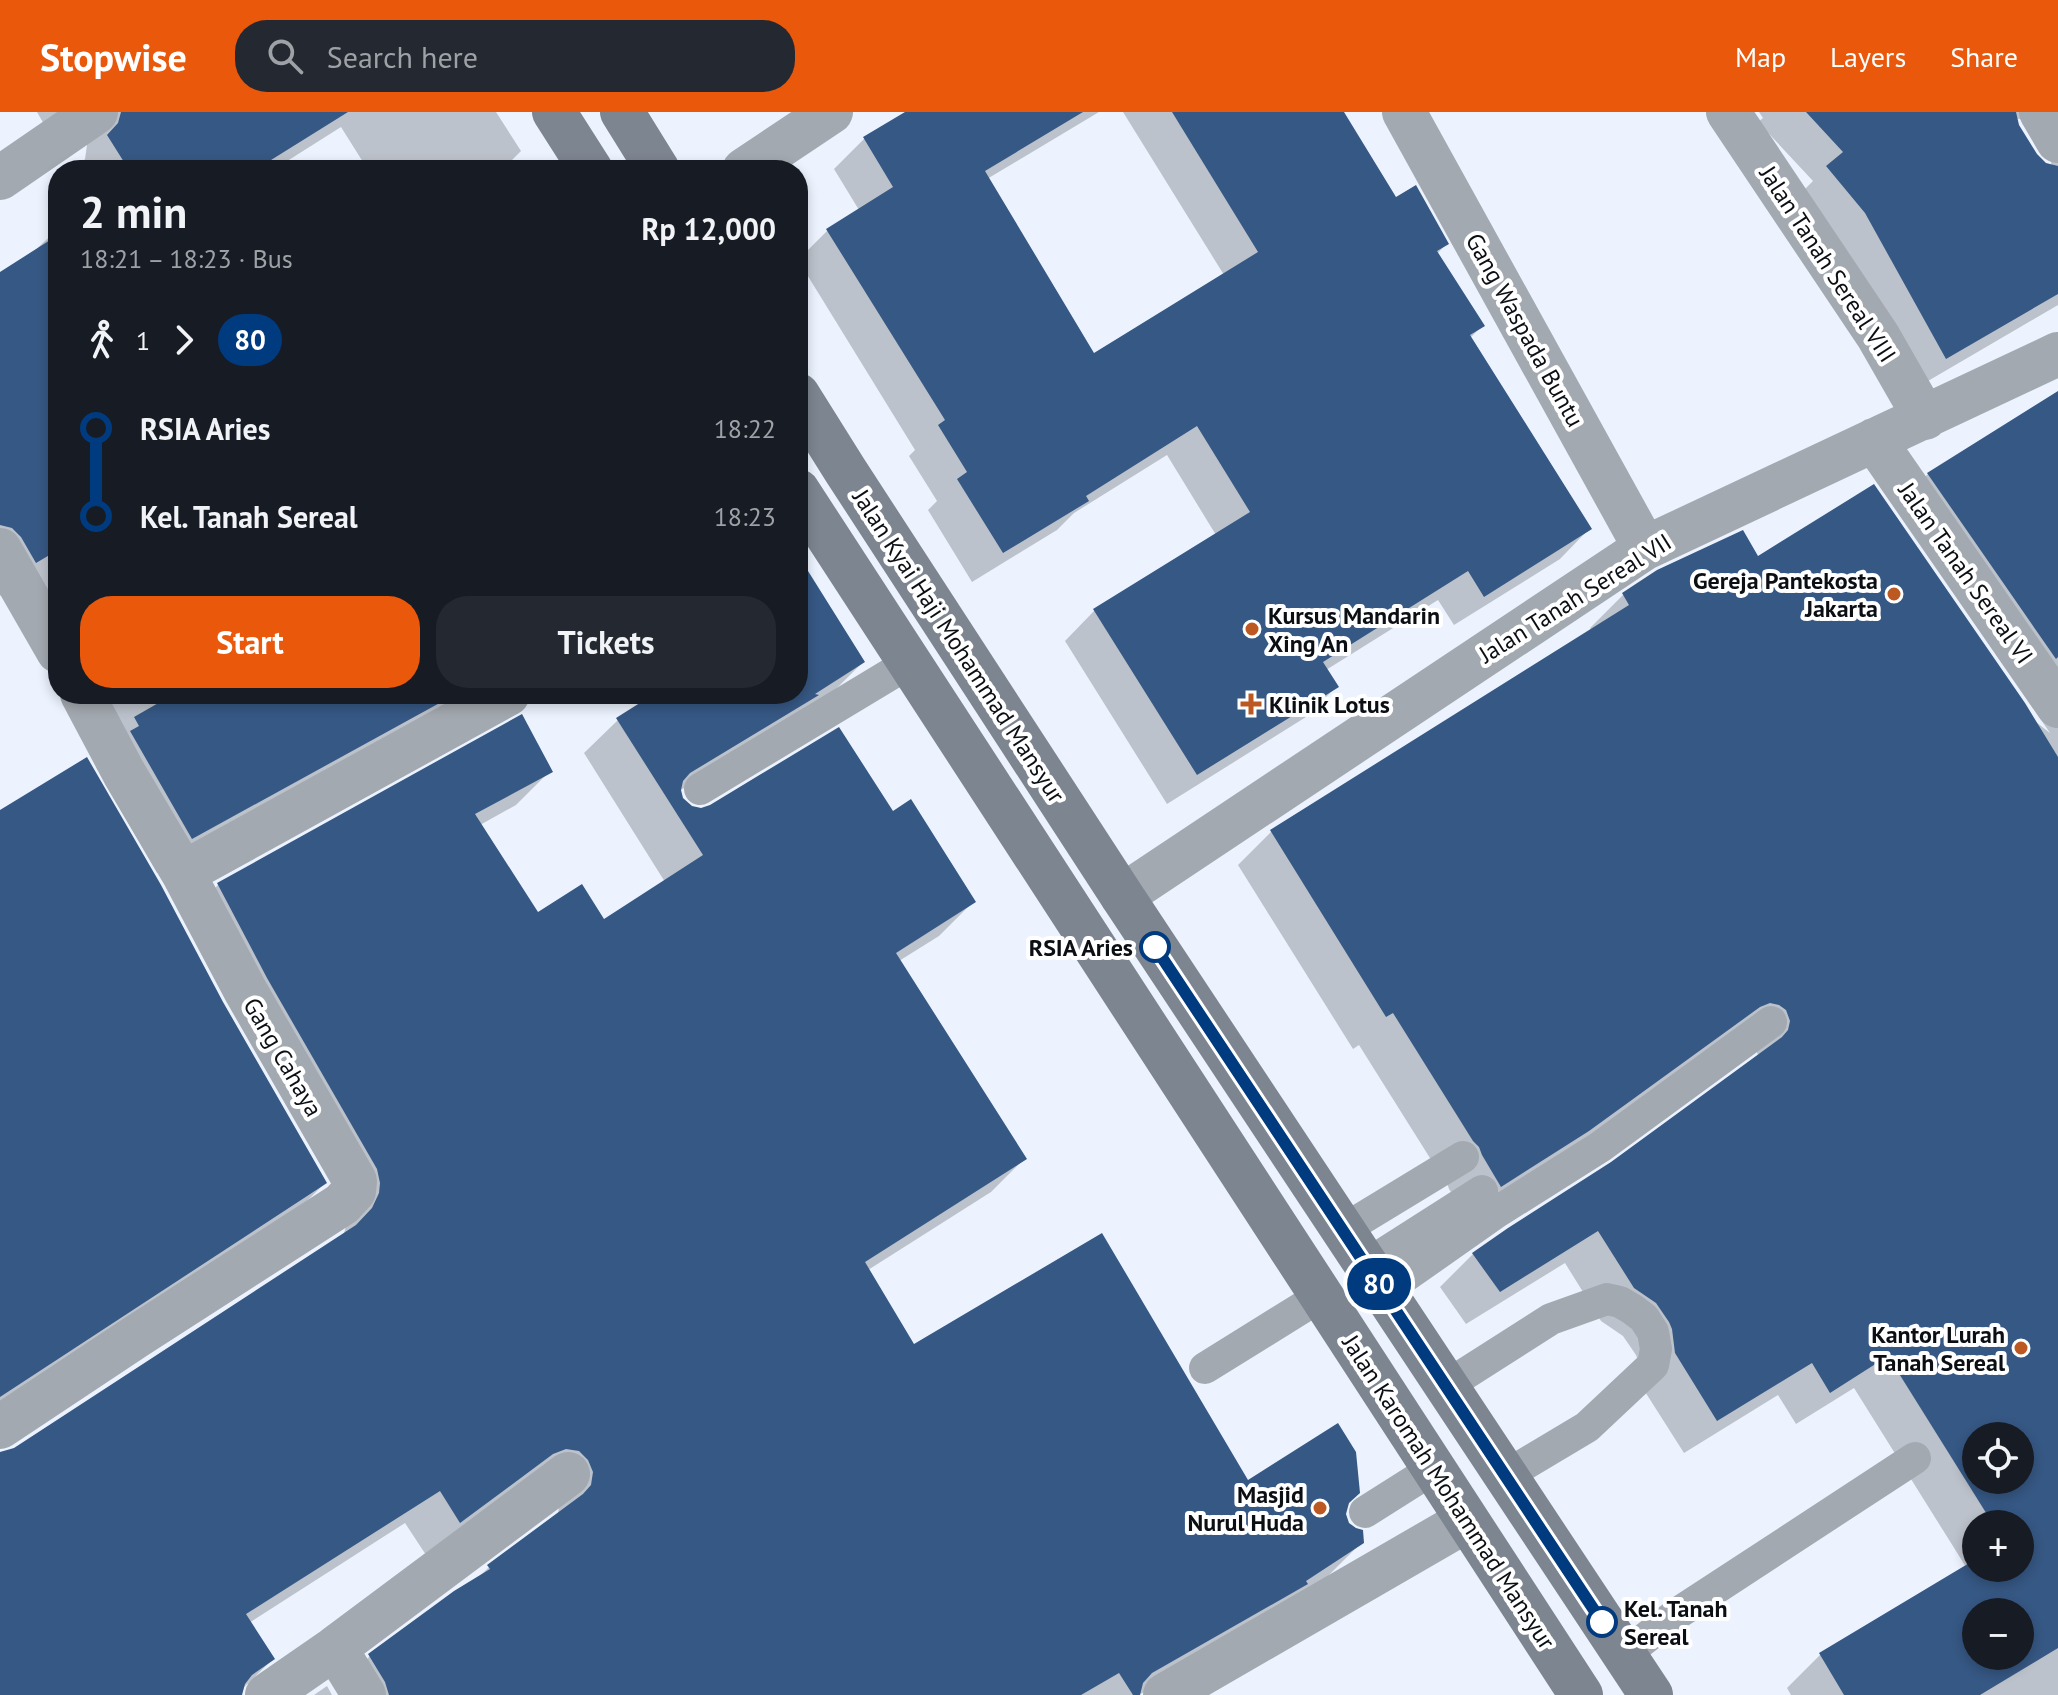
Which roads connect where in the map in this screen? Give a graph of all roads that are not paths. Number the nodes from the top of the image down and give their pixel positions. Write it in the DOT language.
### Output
graph roads {
  1 [pos="96,112"];
  2 [pos="554,112"];
  3 [pos="622,112"];
  4 [pos="831,112"];
  5 [pos="1404,112"];
  6 [pos="1728,112"];
  7 [pos="2041,112"];
  8 [pos="2058,141"];
  9 [pos="585,160"];
  10 [pos="652,160"];
  11 [pos="759,160"];
  12 [pos="0,178"];
  13 [pos="2058,354"];
  14 [pos="808,411"];
  15 [pos="1925,418"];
  16 [pos="1874,440"];
  17 [pos="808,509"];
  18 [pos="1645,548"];
  19 [pos="0,550"];
  20 [pos="48,634"];
  21 [pos="909,663"];
  22 [pos="87,704"];
  23 [pos="490,704"];
  24 [pos="2058,706"];
  25 [pos="700,789"];
  26 [pos="183,873"];
  27 [pos="1122,896"];
  28 [pos="1080,927"];
  29 [pos="1771,1022"];
  30 [pos="1463,1157"];
  31 [pos="1482,1191"];
  32 [pos="1364,1262"];
  33 [pos="1321,1296"];
  34 [pos="1205,1368"];
  35 [pos="1446,1386"];
  36 [pos="0,1427"];
  37 [pos="1915,1458"];
  38 [pos="1433,1469"];
  39 [pos="568,1474"];
  40 [pos="1505,1476"];
  41 [pos="1365,1512"];
  42 [pos="1466,1521"];
  43 [pos="335,1648"];
  44 [pos="1624,1655"];
  45 [pos="1579,1691"];
  46 [pos="267,1695"];
  47 [pos="364,1695"];
  48 [pos="1165,1695"];
  49 [pos="1651,1695"];
  1 -- 12 [label="street"];
  2 -- 9 [label="main road"];
  3 -- 10 [label="main road"];
  4 -- 11 [label="street"];
  5 -- 18 [label="street, Gang Waspada Buntu"];
  6 -- 15 [label="street, Jalan Tanah Sereal VIII"];
  7 -- 8 [label="street"];
  13 -- 15 [label="street, Jalan Tanah Sereal VII"];
  14 -- 27 [label="main road, Jalan Kyai Haji Mohammad Mansyur"];
  15 -- 16 [label="street, Jalan Tanah Sereal VII"];
  16 -- 18 [label="street, Jalan Tanah Sereal VII"];
  16 -- 24 [label="street, Jalan Tanah Sereal VI"];
  17 -- 21 [label="main road"];
  18 -- 27 [label="street, Jalan Tanah Sereal VII"];
  19 -- 20 [label="street"];
  21 -- 25 [label="lane"];
  21 -- 28 [label="main road"];
  22 -- 26 [label="street"];
  23 -- 26 [label="street"];
  26 -- 36 [label="street, Gang Cahaya"];
  27 -- 28 [label="main road"];
  27 -- 32 [label="main road"];
  28 -- 33 [label="main road, Jalan Karomah Mohammad Mansyur"];
  29 -- 32 [label="lane"];
  30 -- 32 [label="lane"];
  31 -- 32 [label="lane"];
  32 -- 35 [label="main road"];
  33 -- 34 [label="lane"];
  33 -- 38 [label="main road, Jalan Karomah Mohammad Mansyur"];
  35 -- 40 [label="main road"];
  35 -- 40 [label="lane"];
  37 -- 44 [label="lane"];
  38 -- 41 [label="lane"];
  38 -- 42 [label="main road, Jalan Karomah Mohammad Mansyur"];
  39 -- 43 [label="street"];
  40 -- 44 [label="main road"];
  42 -- 45 [label="main road, Jalan Karomah Mohammad Mansyur"];
  42 -- 48 [label="street"];
  43 -- 46 [label="street"];
  43 -- 47 [label="street"];
  44 -- 45 [label="main road"];
  44 -- 49 [label="main road"];
}
